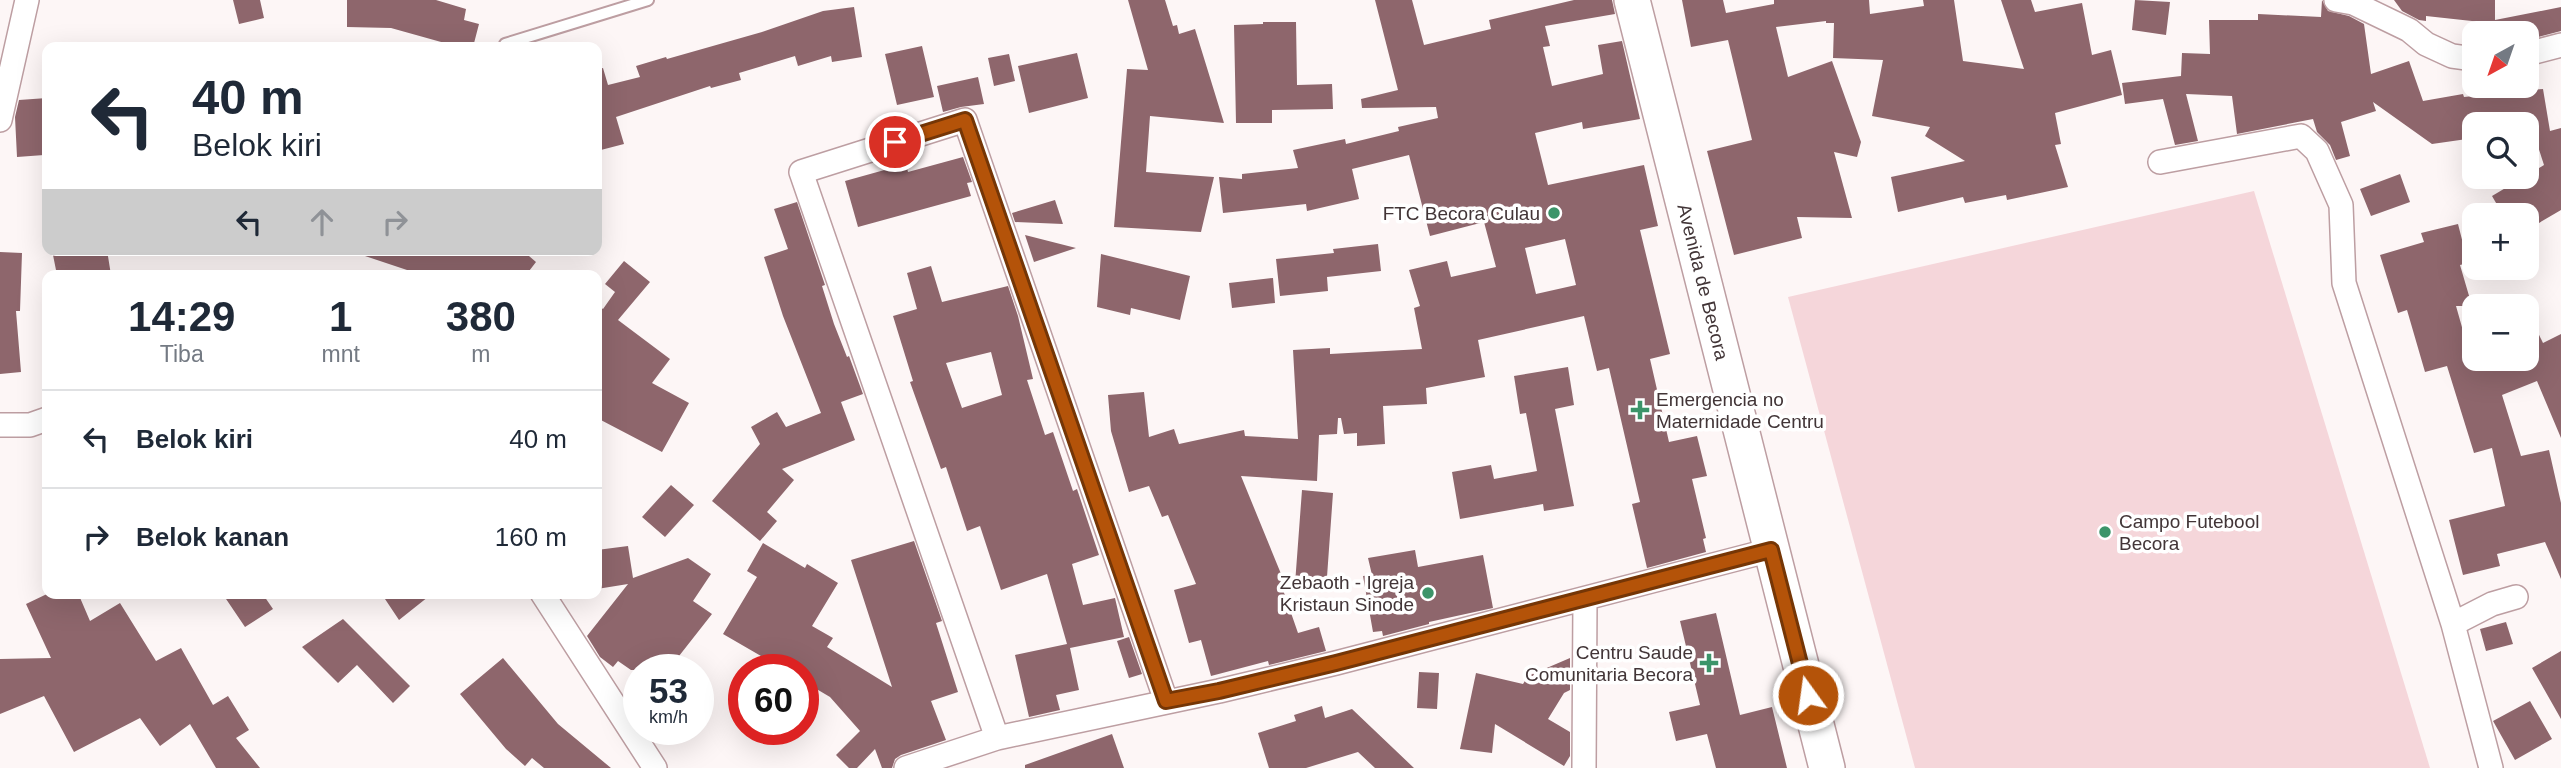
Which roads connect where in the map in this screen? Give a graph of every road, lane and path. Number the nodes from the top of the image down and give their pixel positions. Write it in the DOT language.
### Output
graph roads {
  1 [pos="27,0"];
  2 [pos="648,0"];
  3 [pos="1632,0"];
  4 [pos="2336,0"];
  5 [pos="512,42"];
  6 [pos="2561,45"];
  7 [pos="2539,51"];
  8 [pos="2462,57"];
  9 [pos="0,121"];
  10 [pos="2160,162"];
  11 [pos="42,421"];
  12 [pos="0,425"];
  13 [pos="1771,550"];
  14 [pos="2516,597"];
  15 [pos="546,599"];
  16 [pos="1585,599"];
  17 [pos="2453,624"];
  18 [pos="1166,701"];
  19 [pos="997,738"];
  20 [pos="655,768"];
  21 [pos="906,768"];
  22 [pos="1584,768"];
  23 [pos="1827,768"];
  24 [pos="2491,768"];
  1 -- 9 [label="street"];
  2 -- 5 [label="lane"];
  3 -- 13 [label="main road, Avenida de Becora"];
  4 -- 8 [label="street"];
  6 -- 7 [label="street"];
  10 -- 17 [label="street"];
  11 -- 12 [label="street"];
  13 -- 16 [label="street"];
  13 -- 23 [label="main road, Avenida de Becora"];
  14 -- 17 [label="street"];
  15 -- 20 [label="street"];
  16 -- 18 [label="street"];
  16 -- 22 [label="street"];
  17 -- 24 [label="street"];
  18 -- 19 [label="street"];
  18 -- 19 [label="street"];
  19 -- 21 [label="street"];
}
